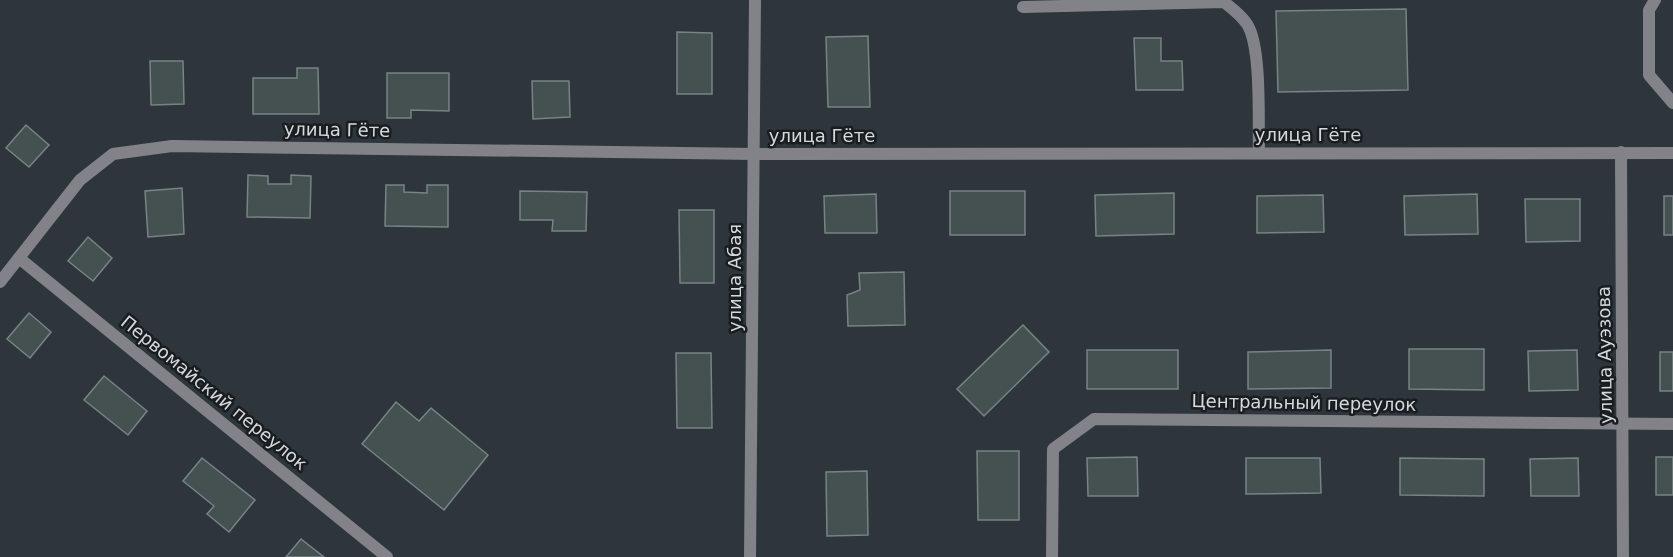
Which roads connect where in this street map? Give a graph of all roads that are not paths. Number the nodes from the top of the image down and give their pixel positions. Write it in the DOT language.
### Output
graph roads {
  1 [pos="755,0"];
  2 [pos="1655,0"];
  3 [pos="1023,7"];
  4 [pos="1673,103"];
  5 [pos="1621,152"];
  6 [pos="1259,153"];
  7 [pos="1673,153"];
  8 [pos="754,154"];
  9 [pos="19,258"];
  10 [pos="0,282"];
  11 [pos="1623,424"];
  12 [pos="1673,424"];
  13 [pos="387,557"];
  14 [pos="750,557"];
  15 [pos="1052,557"];
  16 [pos="1623,557"];
  1 -- 8 [label="street, улица Абая"];
  2 -- 4 [label="street"];
  3 -- 6 [label="street"];
  5 -- 6 [label="street, улица Гёте"];
  5 -- 7 [label="street, улица Гёте"];
  5 -- 11 [label="street, улица Ауэзова"];
  6 -- 8 [label="street, улица Гёте"];
  8 -- 9 [label="street, улица Гёте"];
  8 -- 14 [label="street, улица Абая"];
  9 -- 10 [label="street, улица Гёте"];
  9 -- 13 [label="street, Первомайский переулок"];
  11 -- 12 [label="street, Центральный переулок"];
  11 -- 15 [label="street, Центральный переулок"];
  11 -- 16 [label="street, улица Ауэзова"];
}
